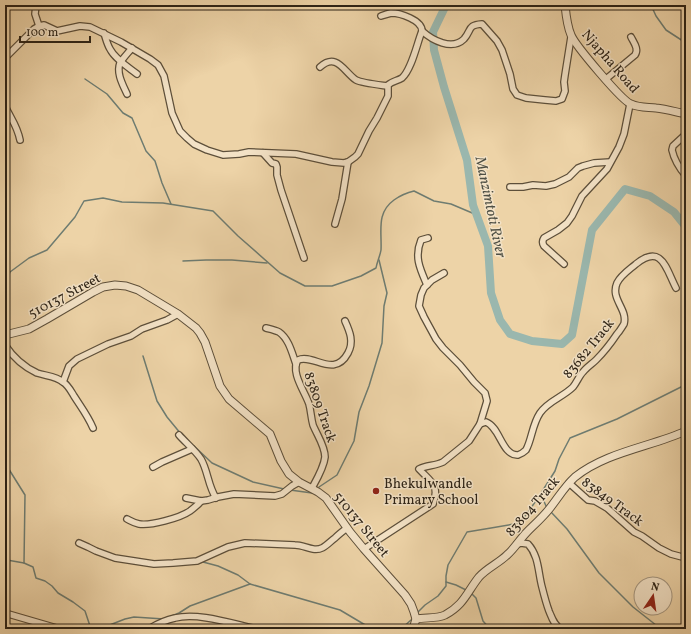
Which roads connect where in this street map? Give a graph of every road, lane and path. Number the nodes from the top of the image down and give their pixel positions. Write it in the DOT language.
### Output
graph roads {
  1 [pos="36,5"];
  2 [pos="564,5"];
  3 [pos="381,16"];
  4 [pos="39,26"];
  5 [pos="422,31"];
  6 [pos="104,33"];
  7 [pos="571,37"];
  8 [pos="631,37"];
  9 [pos="132,48"];
  10 [pos="5,58"];
  11 [pos="122,62"];
  12 [pos="320,67"];
  13 [pos="137,74"];
  14 [pos="606,79"];
  15 [pos="387,86"];
  16 [pos="126,94"];
  17 [pos="630,104"];
  18 [pos="5,106"];
  19 [pos="686,114"];
  20 [pos="686,134"];
  21 [pos="20,140"];
  22 [pos="264,153"];
  23 [pos="348,162"];
  24 [pos="610,162"];
  25 [pos="686,176"];
  26 [pos="510,187"];
  27 [pos="335,224"];
  28 [pos="428,238"];
  29 [pos="304,258"];
  30 [pos="564,264"];
  31 [pos="444,272"];
  32 [pos="427,285"];
  33 [pos="676,288"];
  34 [pos="178,314"];
  35 [pos="345,321"];
  36 [pos="266,328"];
  37 [pos="5,335"];
  38 [pos="5,345"];
  39 [pos="296,364"];
  40 [pos="63,382"];
  41 [pos="480,424"];
  42 [pos="93,428"];
  43 [pos="686,431"];
  44 [pos="179,435"];
  45 [pos="192,450"];
  46 [pos="153,466"];
  47 [pos="299,482"];
  48 [pos="569,482"];
  49 [pos="312,488"];
  50 [pos="186,498"];
  51 [pos="216,498"];
  52 [pos="202,501"];
  53 [pos="127,519"];
  54 [pos="347,528"];
  55 [pos="527,532"];
  56 [pos="79,544"];
  57 [pos="517,544"];
  58 [pos="528,544"];
  59 [pos="364,550"];
  60 [pos="686,558"];
  61 [pos="5,613"];
  62 [pos="416,619"];
  63 [pos="60,629"];
  64 [pos="149,629"];
  65 [pos="257,629"];
  66 [pos="413,629"];
  67 [pos="561,629"];
  1 -- 4 [label="street"];
  2 -- 7 [label="street, Njapha Road"];
  3 -- 5 [label="street"];
  4 -- 6 [label="street"];
  4 -- 10 [label="street"];
  5 -- 7 [label="street"];
  5 -- 15 [label="street"];
  6 -- 9 [label="street"];
  6 -- 11 [label="street"];
  7 -- 14 [label="street, Njapha Road"];
  8 -- 14 [label="street"];
  9 -- 11 [label="street"];
  9 -- 22 [label="street"];
  11 -- 13 [label="street"];
  11 -- 16 [label="street"];
  12 -- 15 [label="street"];
  14 -- 17 [label="street, Njapha Road"];
  15 -- 23 [label="street"];
  17 -- 19 [label="street, Njapha Road"];
  17 -- 24 [label="street"];
  18 -- 21 [label="street"];
  20 -- 25 [label="street"];
  22 -- 23 [label="street"];
  22 -- 29 [label="street"];
  23 -- 27 [label="street"];
  24 -- 26 [label="street"];
  24 -- 30 [label="street"];
  28 -- 32 [label="street"];
  31 -- 32 [label="street"];
  32 -- 41 [label="street"];
  33 -- 41 [label="street, 83682 Track"];
  34 -- 37 [label="street, 510137 Street"];
  34 -- 40 [label="street"];
  34 -- 47 [label="street, 510137 Street"];
  35 -- 39 [label="street, 83809 Track"];
  36 -- 39 [label="street"];
  38 -- 40 [label="street"];
  39 -- 49 [label="street, 83809 Track"];
  40 -- 42 [label="street"];
  41 -- 59 [label="street"];
  43 -- 48 [label="street, 83804 Track"];
  44 -- 45 [label="street"];
  45 -- 46 [label="street"];
  45 -- 51 [label="street"];
  47 -- 49 [label="street, 510137 Street"];
  47 -- 51 [label="street"];
  48 -- 55 [label="street, 83804 Track"];
  48 -- 60 [label="street, 83849 Track"];
  49 -- 54 [label="street, 510137 Street"];
  50 -- 52 [label="street"];
  51 -- 52 [label="street"];
  52 -- 53 [label="street"];
  54 -- 56 [label="street"];
  54 -- 59 [label="street, 510137 Street"];
  55 -- 57 [label="street, 83804 Track"];
  55 -- 58 [label="street"];
  57 -- 58 [label="street"];
  57 -- 62 [label="street, 83804 Track"];
  58 -- 67 [label="street"];
  59 -- 62 [label="street, 510137 Street"];
  61 -- 63 [label="street"];
  62 -- 66 [label="street"];
  64 -- 65 [label="street"];
}
